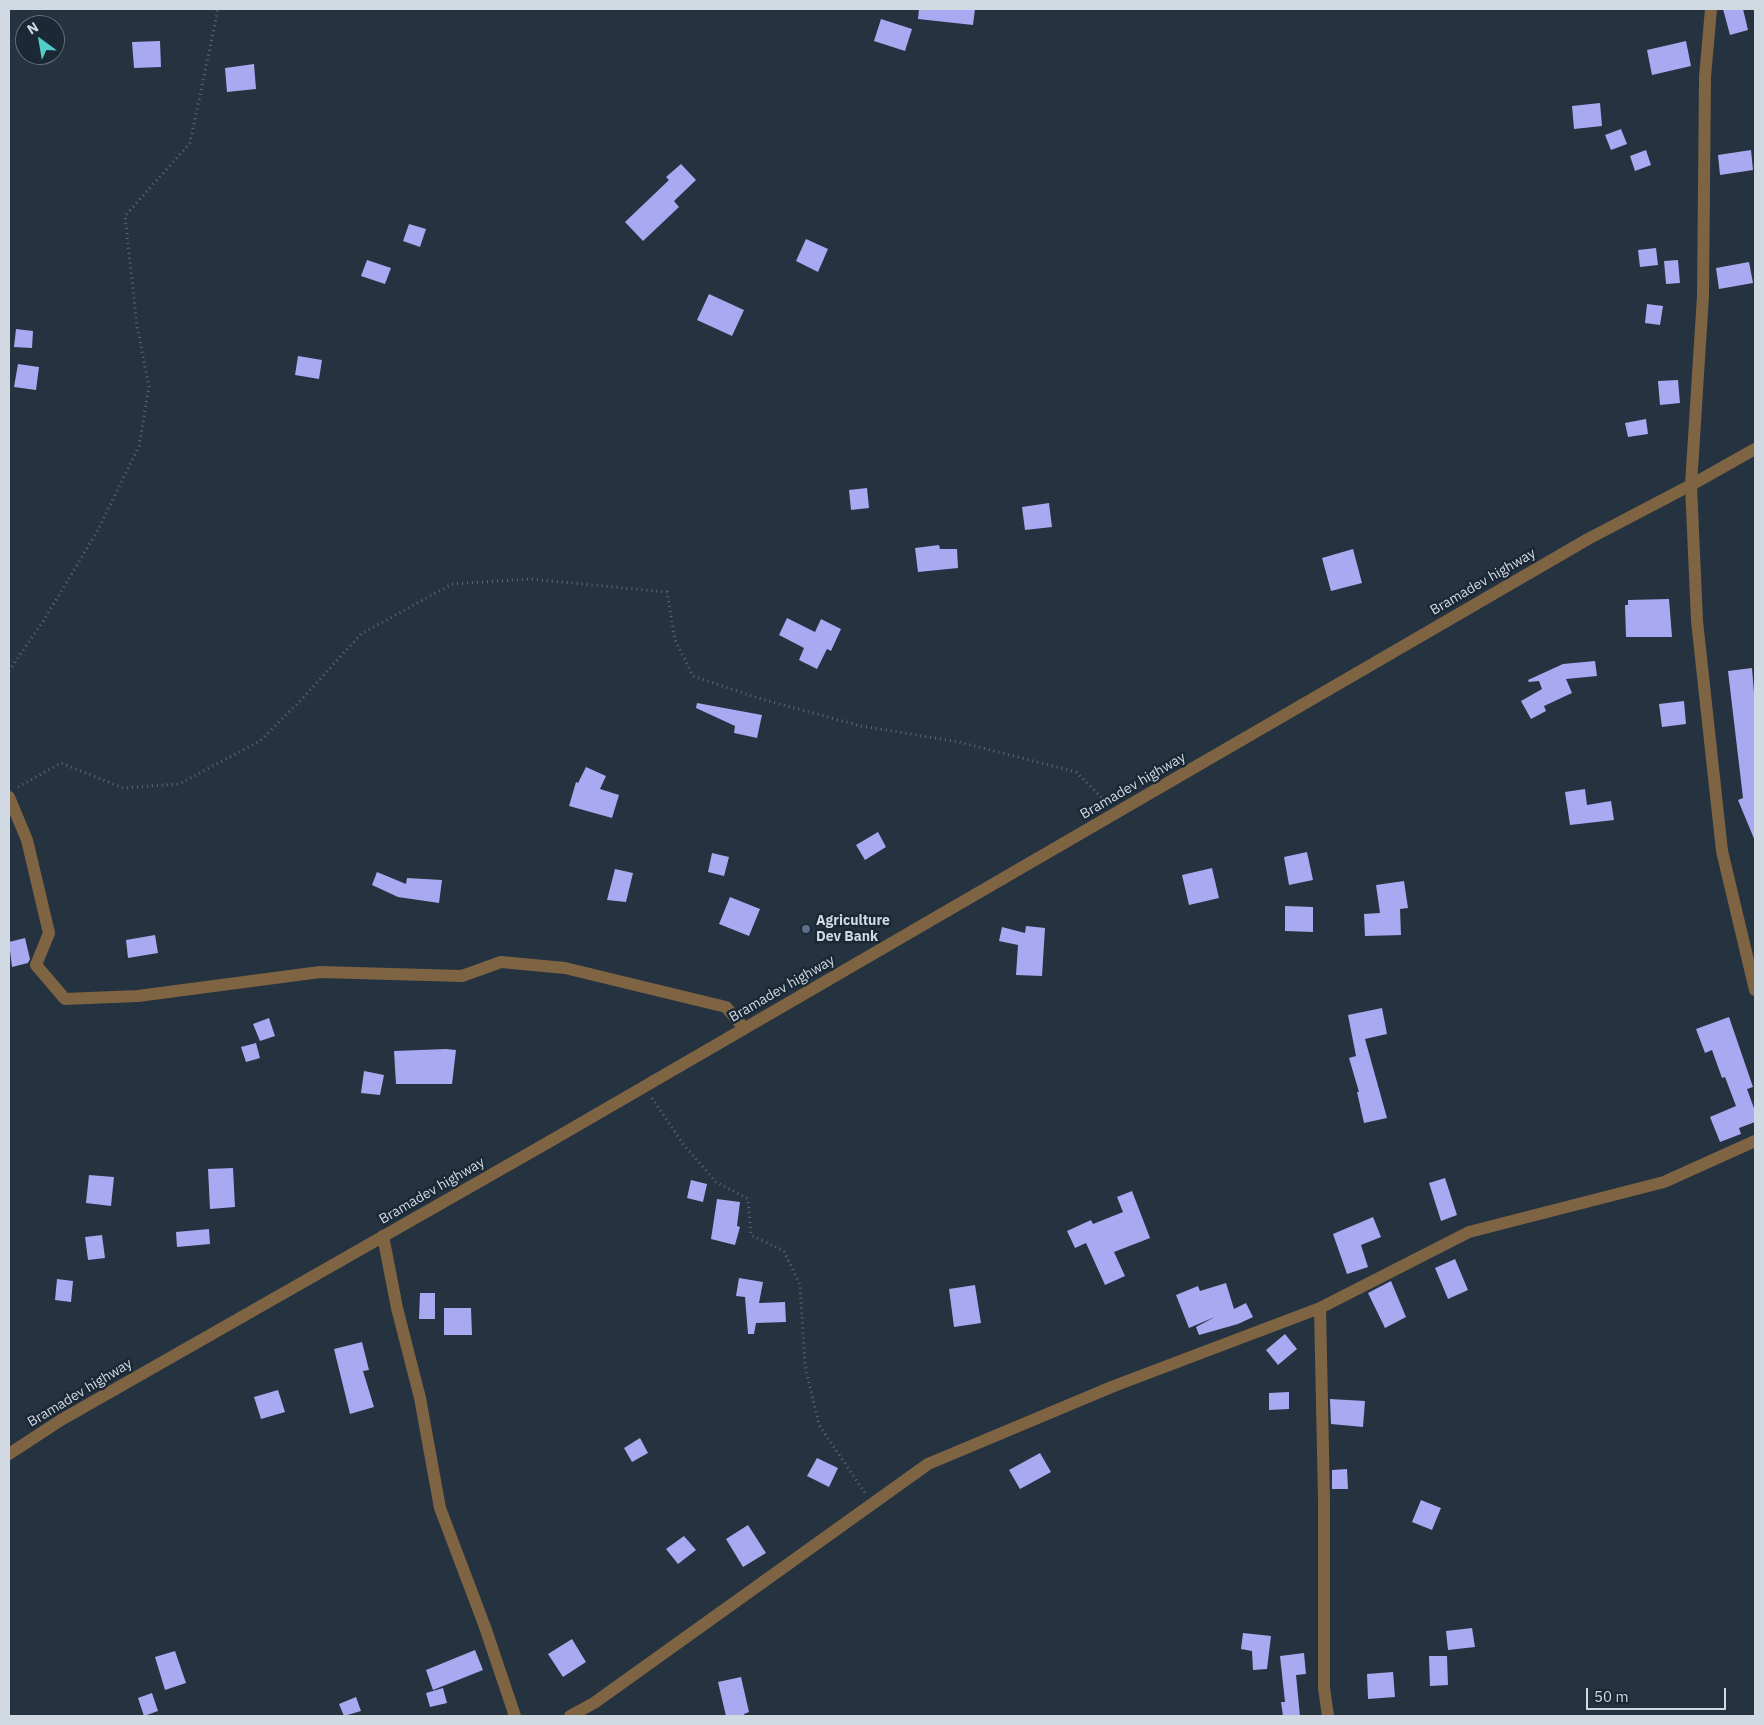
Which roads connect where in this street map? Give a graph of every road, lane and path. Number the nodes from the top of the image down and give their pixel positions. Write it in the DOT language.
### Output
graph roads {
  1 [pos="218,9"];
  2 [pos="1711,9"];
  3 [pos="1755,449"];
  4 [pos="1691,485"];
  5 [pos="9,671"];
  6 [pos="13,792"];
  7 [pos="1116,812"];
  8 [pos="1755,990"];
  9 [pos="744,1028"];
  10 [pos="644,1086"];
  11 [pos="1755,1141"];
  12 [pos="383,1236"];
  13 [pos="1320,1308"];
  14 [pos="9,1454"];
  15 [pos="872,1504"];
  16 [pos="515,1716"];
  17 [pos="570,1716"];
  18 [pos="1328,1716"];
  1 -- 5 [label="path"];
  2 -- 4 [label="street"];
  3 -- 4 [label="street, Bramadev highway"];
  4 -- 7 [label="street, Bramadev highway"];
  4 -- 8 [label="street"];
  6 -- 7 [label="path"];
  6 -- 9 [label="street"];
  7 -- 9 [label="street, Bramadev highway"];
  9 -- 10 [label="street, Bramadev highway"];
  10 -- 12 [label="street, Bramadev highway"];
  10 -- 15 [label="path"];
  11 -- 13 [label="street"];
  12 -- 14 [label="street, Bramadev highway"];
  12 -- 16 [label="street"];
  13 -- 15 [label="street"];
  13 -- 18 [label="street"];
  15 -- 17 [label="street"];
}
